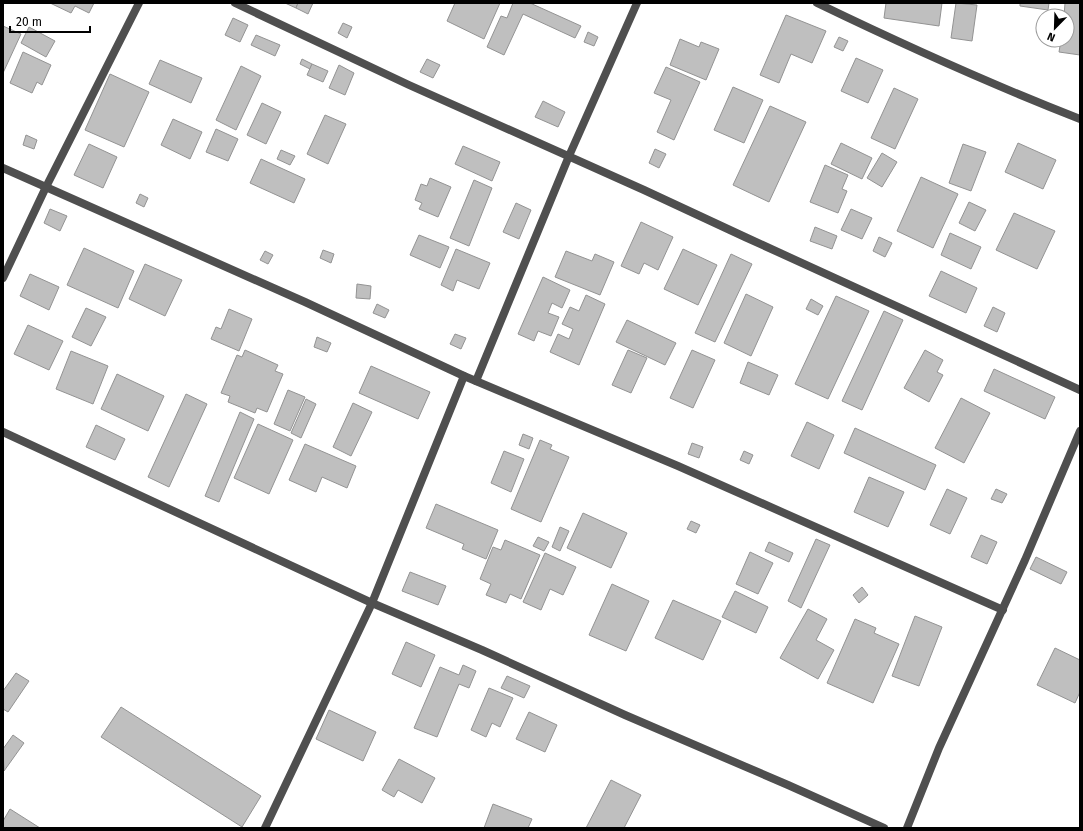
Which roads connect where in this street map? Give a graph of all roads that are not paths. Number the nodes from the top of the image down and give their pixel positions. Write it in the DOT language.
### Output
graph roads {
  1 [pos="139,3"];
  2 [pos="234,3"];
  3 [pos="637,3"];
  4 [pos="817,3"];
  5 [pos="1080,119"];
  6 [pos="569,156"];
  7 [pos="3,168"];
  8 [pos="46,187"];
  9 [pos="3,278"];
  10 [pos="464,376"];
  11 [pos="476,381"];
  12 [pos="1080,390"];
  13 [pos="1080,431"];
  14 [pos="3,432"];
  15 [pos="372,603"];
  16 [pos="1003,610"];
  17 [pos="265,828"];
  18 [pos="884,828"];
  19 [pos="907,828"];
  1 -- 8 [label="street"];
  2 -- 6 [label="street"];
  3 -- 6 [label="street"];
  4 -- 5 [label="street"];
  6 -- 11 [label="street"];
  6 -- 12 [label="street"];
  7 -- 8 [label="street"];
  8 -- 9 [label="street"];
  8 -- 10 [label="street"];
  10 -- 11 [label="street"];
  10 -- 15 [label="street"];
  11 -- 16 [label="street"];
  13 -- 16 [label="street"];
  14 -- 15 [label="street"];
  15 -- 17 [label="street"];
  15 -- 18 [label="street"];
  16 -- 19 [label="street"];
}
